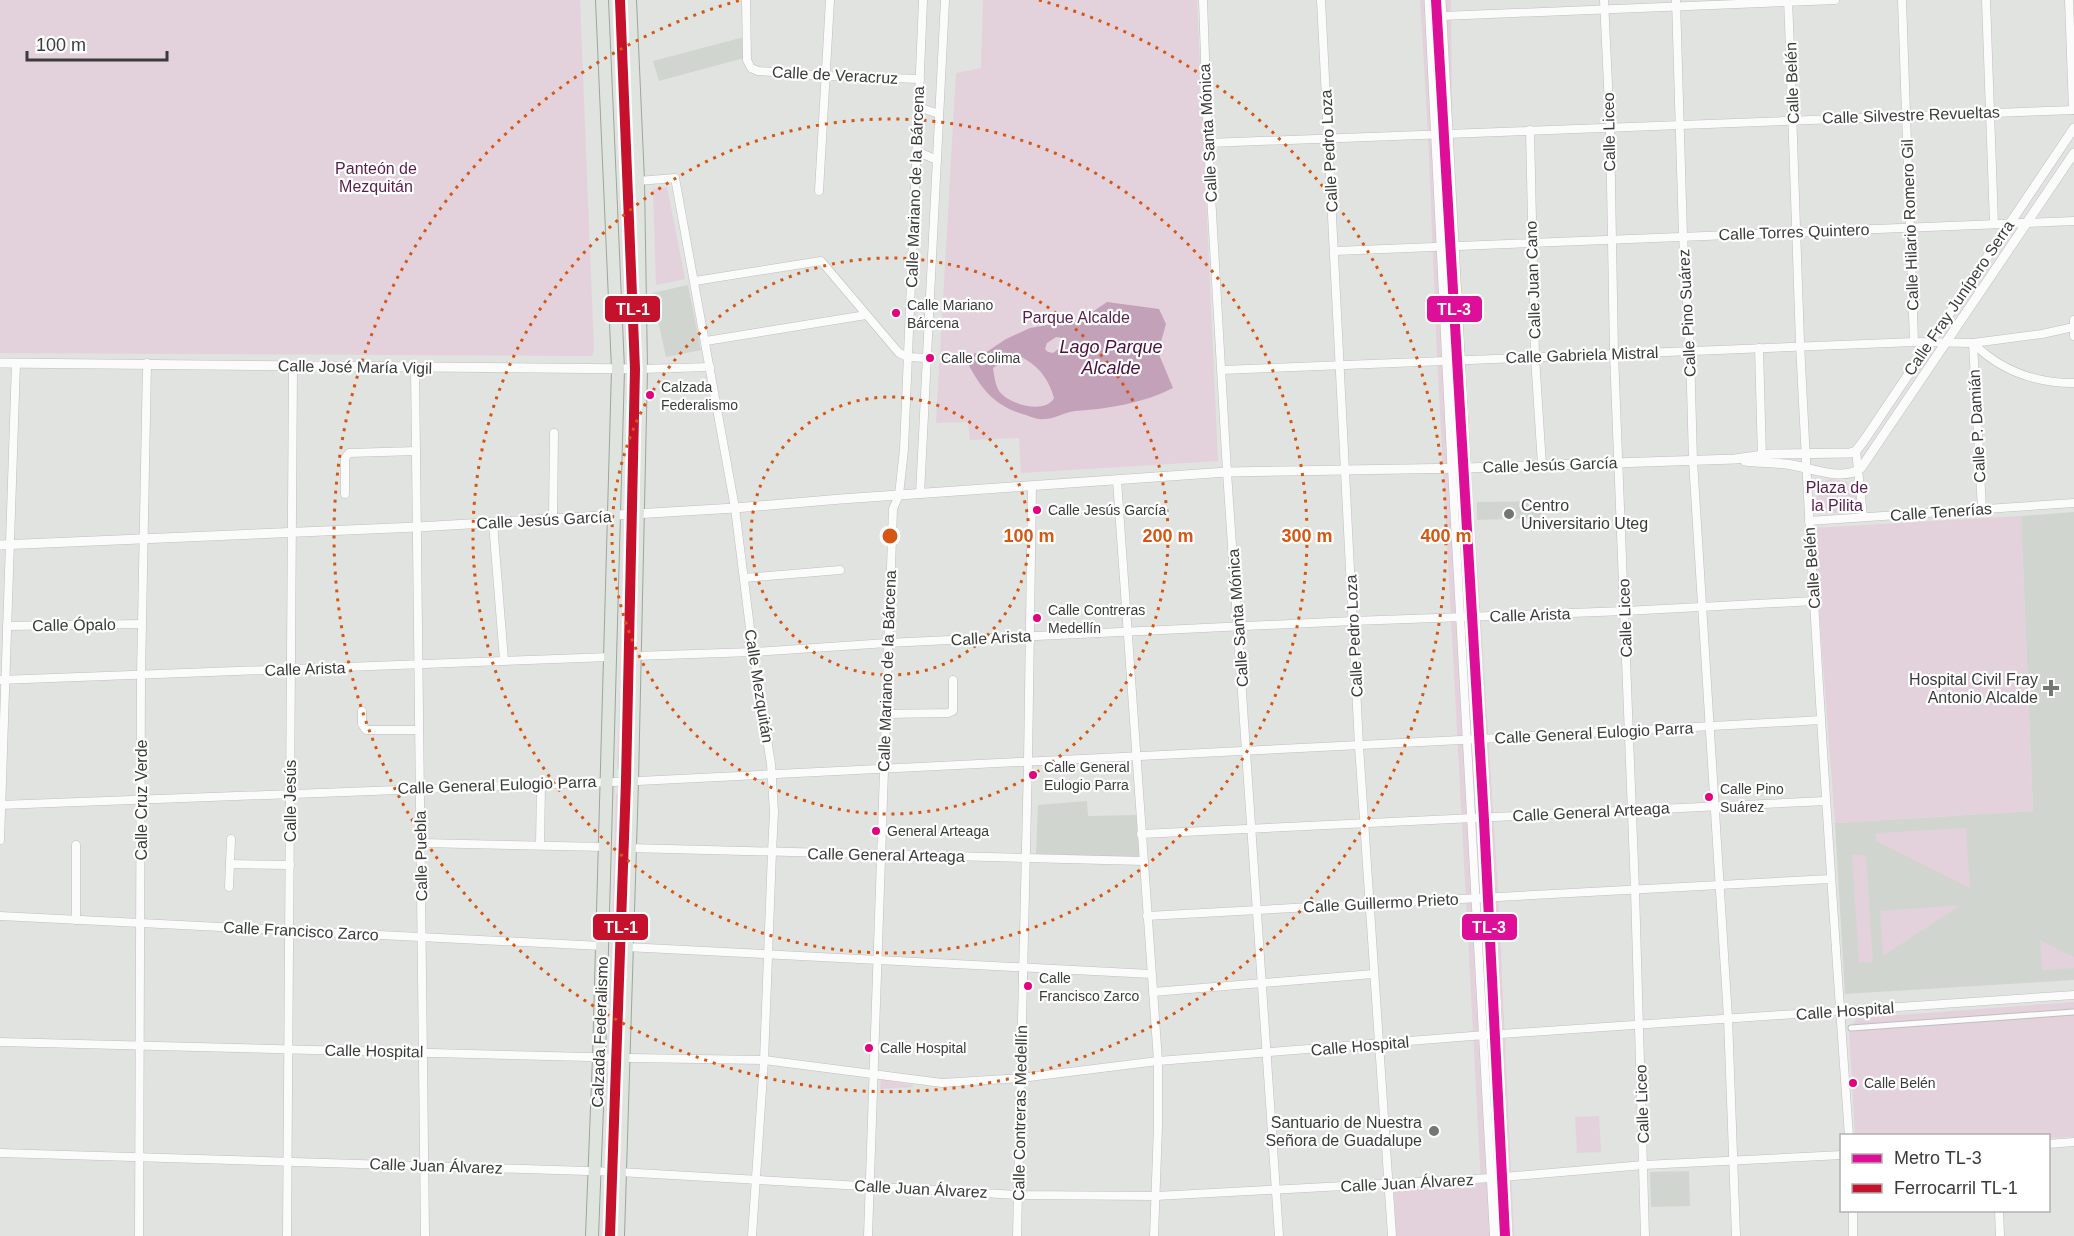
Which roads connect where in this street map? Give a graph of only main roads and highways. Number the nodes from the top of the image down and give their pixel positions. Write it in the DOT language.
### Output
graph roads {
  1 [pos="602,0"];
  2 [pos="630,0"];
  3 [pos="592,1236"];
  4 [pos="618,1236"];
  1 -- 3 [label="main road, Calzada Federalismo"];
  2 -- 4 [label="main road, Calzada Federalismo"];
}
